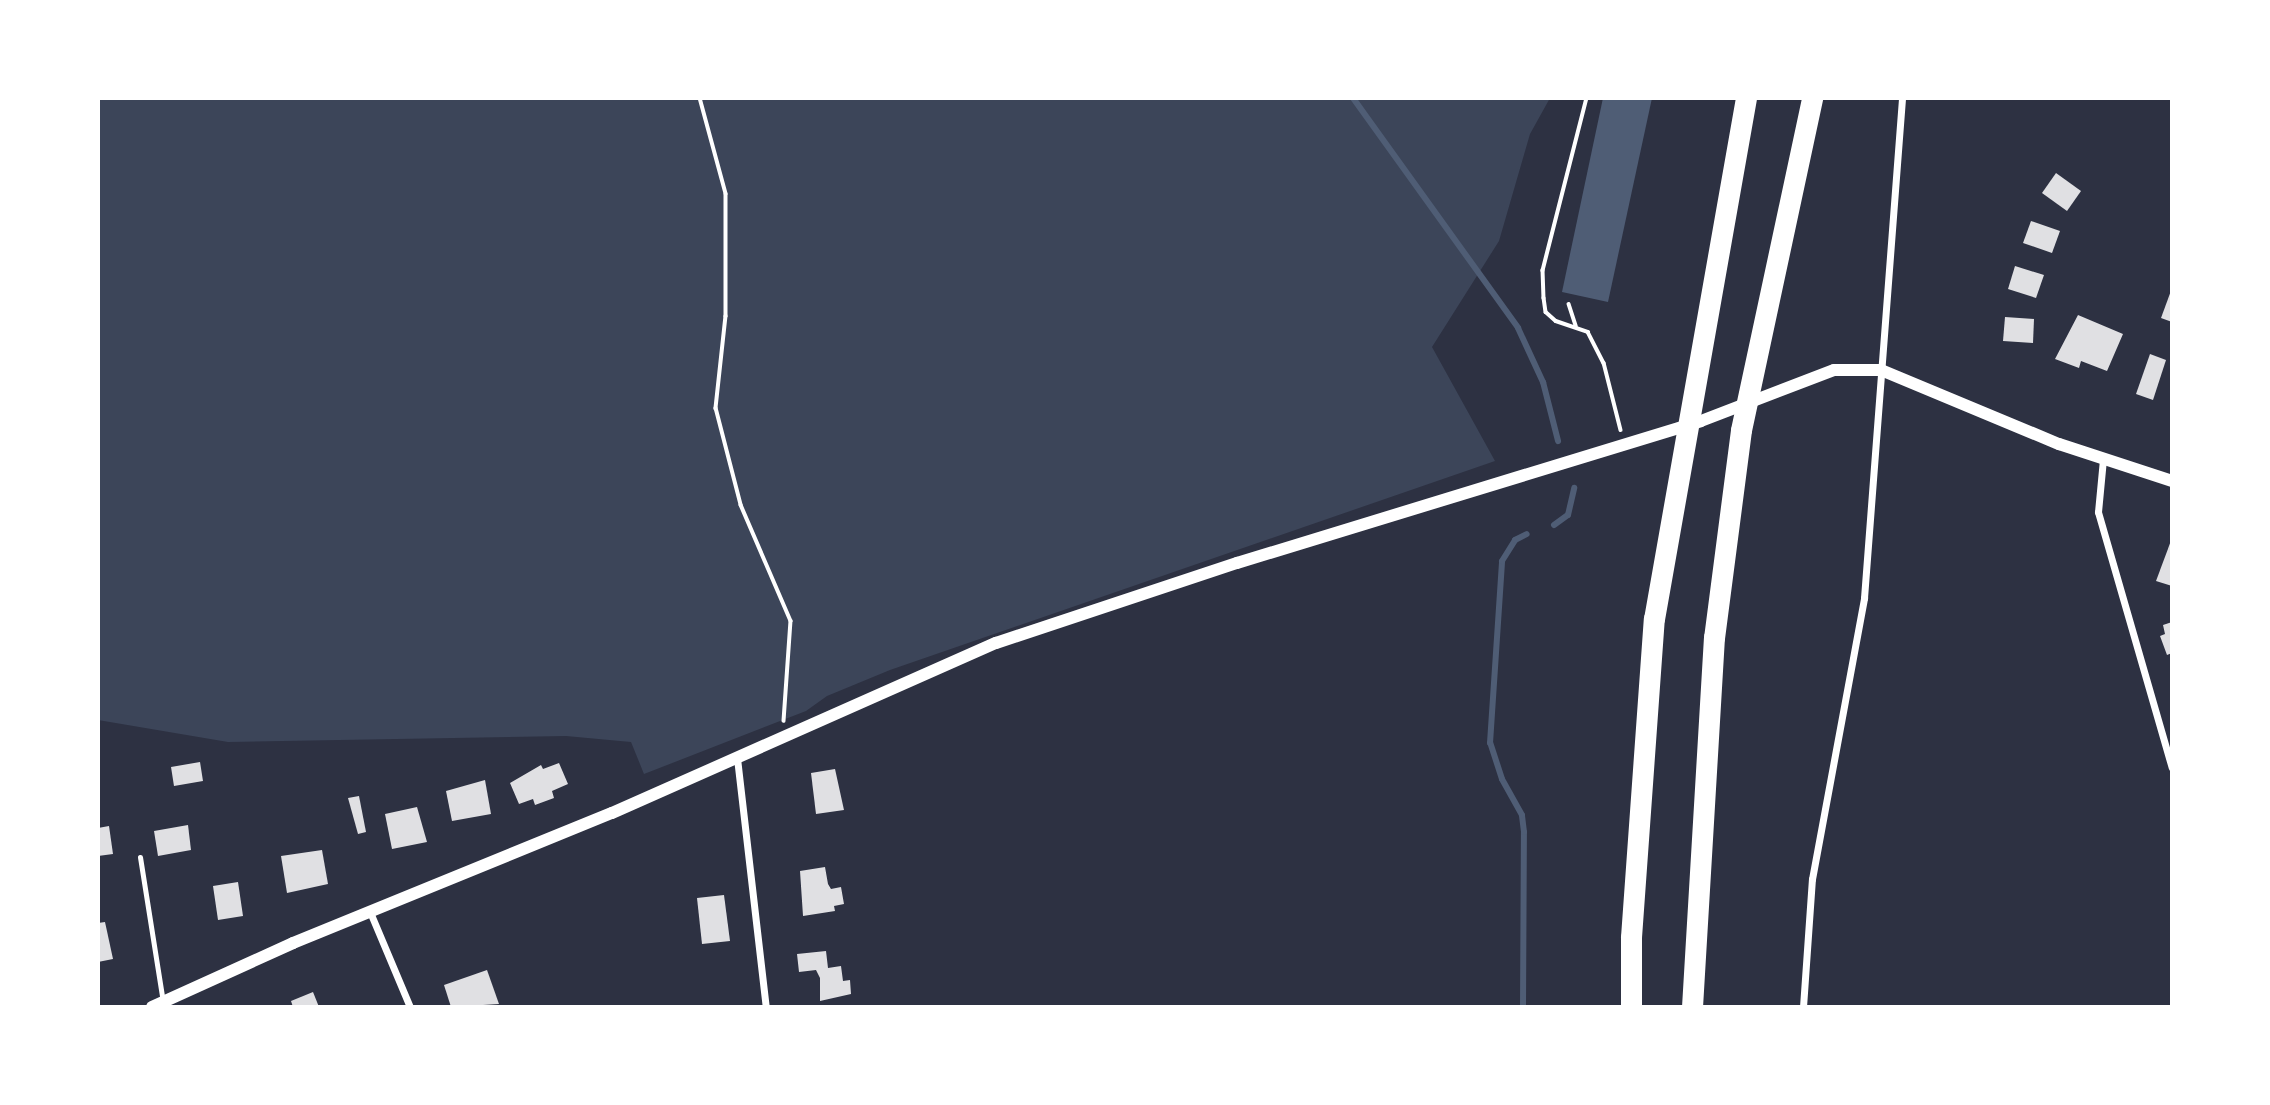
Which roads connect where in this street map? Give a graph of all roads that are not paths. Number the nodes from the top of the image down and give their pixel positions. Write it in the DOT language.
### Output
graph roads {
  1 [pos="1746,98"];
  2 [pos="1812,98"];
  3 [pos="1902,98"];
  4 [pos="1881,370"];
  5 [pos="2103,459"];
  6 [pos="2172,481"];
  7 [pos="737,758"];
  8 [pos="2172,768"];
  9 [pos="140,857"];
  10 [pos="370,912"];
  11 [pos="158,1004"];
  12 [pos="410,1007"];
  13 [pos="766,1007"];
  14 [pos="1631,1007"];
  15 [pos="1692,1007"];
  16 [pos="1803,1007"];
  1 -- 14 [label="highway"];
  2 -- 15 [label="highway"];
  3 -- 4 [label="street"];
  4 -- 5 [label="street"];
  4 -- 7 [label="street"];
  4 -- 16 [label="street"];
  5 -- 6 [label="street"];
  5 -- 8 [label="street"];
  7 -- 10 [label="street"];
  7 -- 13 [label="street"];
  9 -- 11 [label="lane"];
  10 -- 11 [label="street"];
  10 -- 12 [label="street"];
}
